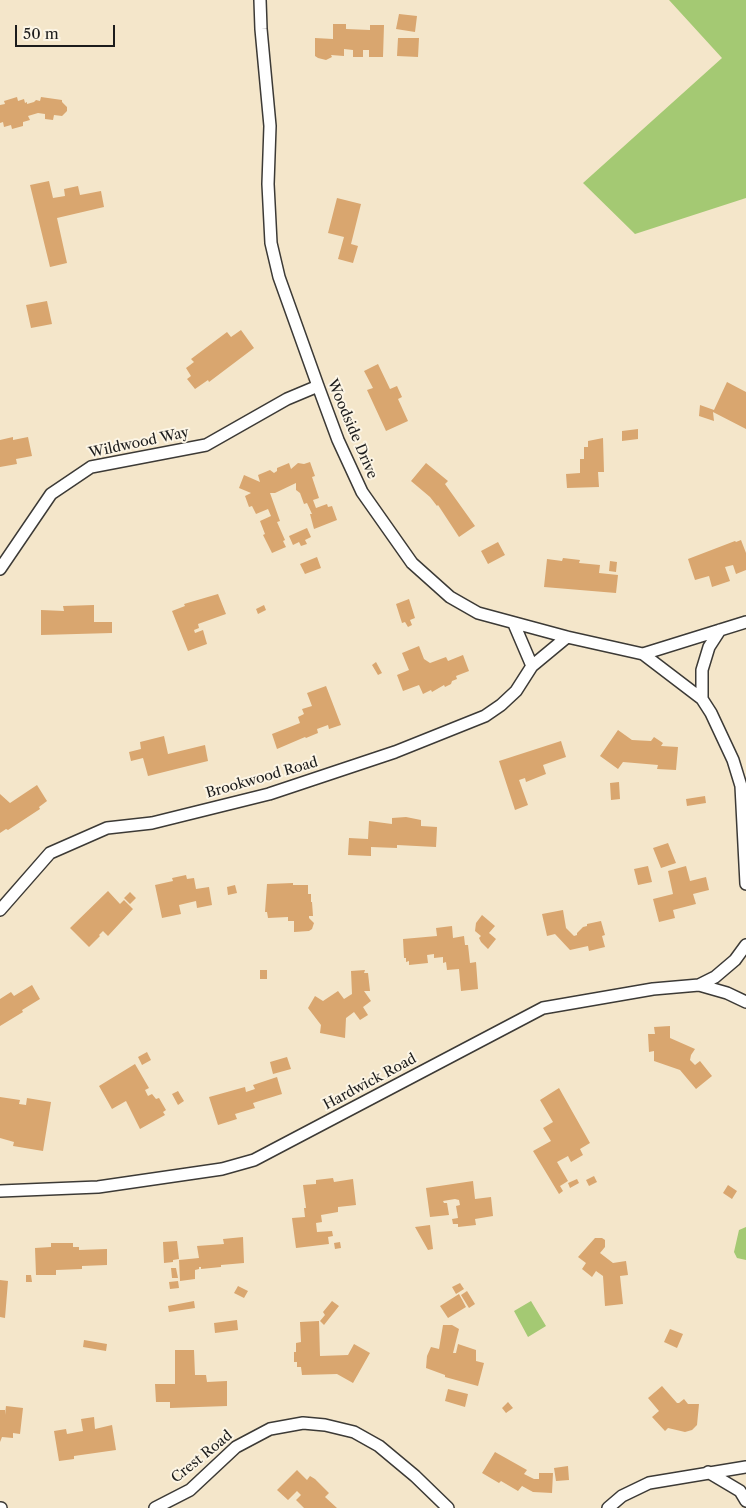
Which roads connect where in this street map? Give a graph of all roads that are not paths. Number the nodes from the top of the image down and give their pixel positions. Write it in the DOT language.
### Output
graph roads {
  1 [pos="260,0"];
  2 [pos="318,386"];
  3 [pos="0,569"];
  4 [pos="746,622"];
  5 [pos="514,624"];
  6 [pos="720,630"];
  7 [pos="567,637"];
  8 [pos="644,654"];
  9 [pos="532,666"];
  10 [pos="702,699"];
  11 [pos="746,884"];
  12 [pos="0,910"];
  13 [pos="746,945"];
  14 [pos="699,985"];
  15 [pos="746,1002"];
  16 [pos="0,1191"];
  17 [pos="746,1467"];
  18 [pos="708,1472"];
  19 [pos="746,1501"];
  20 [pos="155,1508"];
  21 [pos="448,1508"];
  22 [pos="608,1508"];
  1 -- 2 [label="street, Woodside Drive"];
  2 -- 3 [label="street, Wildwood Way"];
  2 -- 5 [label="street, Woodside Drive"];
  4 -- 6 [label="street"];
  5 -- 7 [label="street, Woodside Drive"];
  5 -- 9 [label="street"];
  6 -- 8 [label="street"];
  6 -- 10 [label="street"];
  7 -- 8 [label="street, Woodside Drive"];
  7 -- 9 [label="street, Brookwood Road"];
  8 -- 10 [label="street, Woodside Drive"];
  9 -- 12 [label="street, Brookwood Road"];
  10 -- 11 [label="street, Woodside Drive"];
  13 -- 14 [label="street"];
  14 -- 15 [label="street, Hardwick Road"];
  14 -- 16 [label="street, Hardwick Road"];
  17 -- 18 [label="street"];
  18 -- 19 [label="street"];
  18 -- 22 [label="street"];
  20 -- 21 [label="street, Crest Road"];
}
